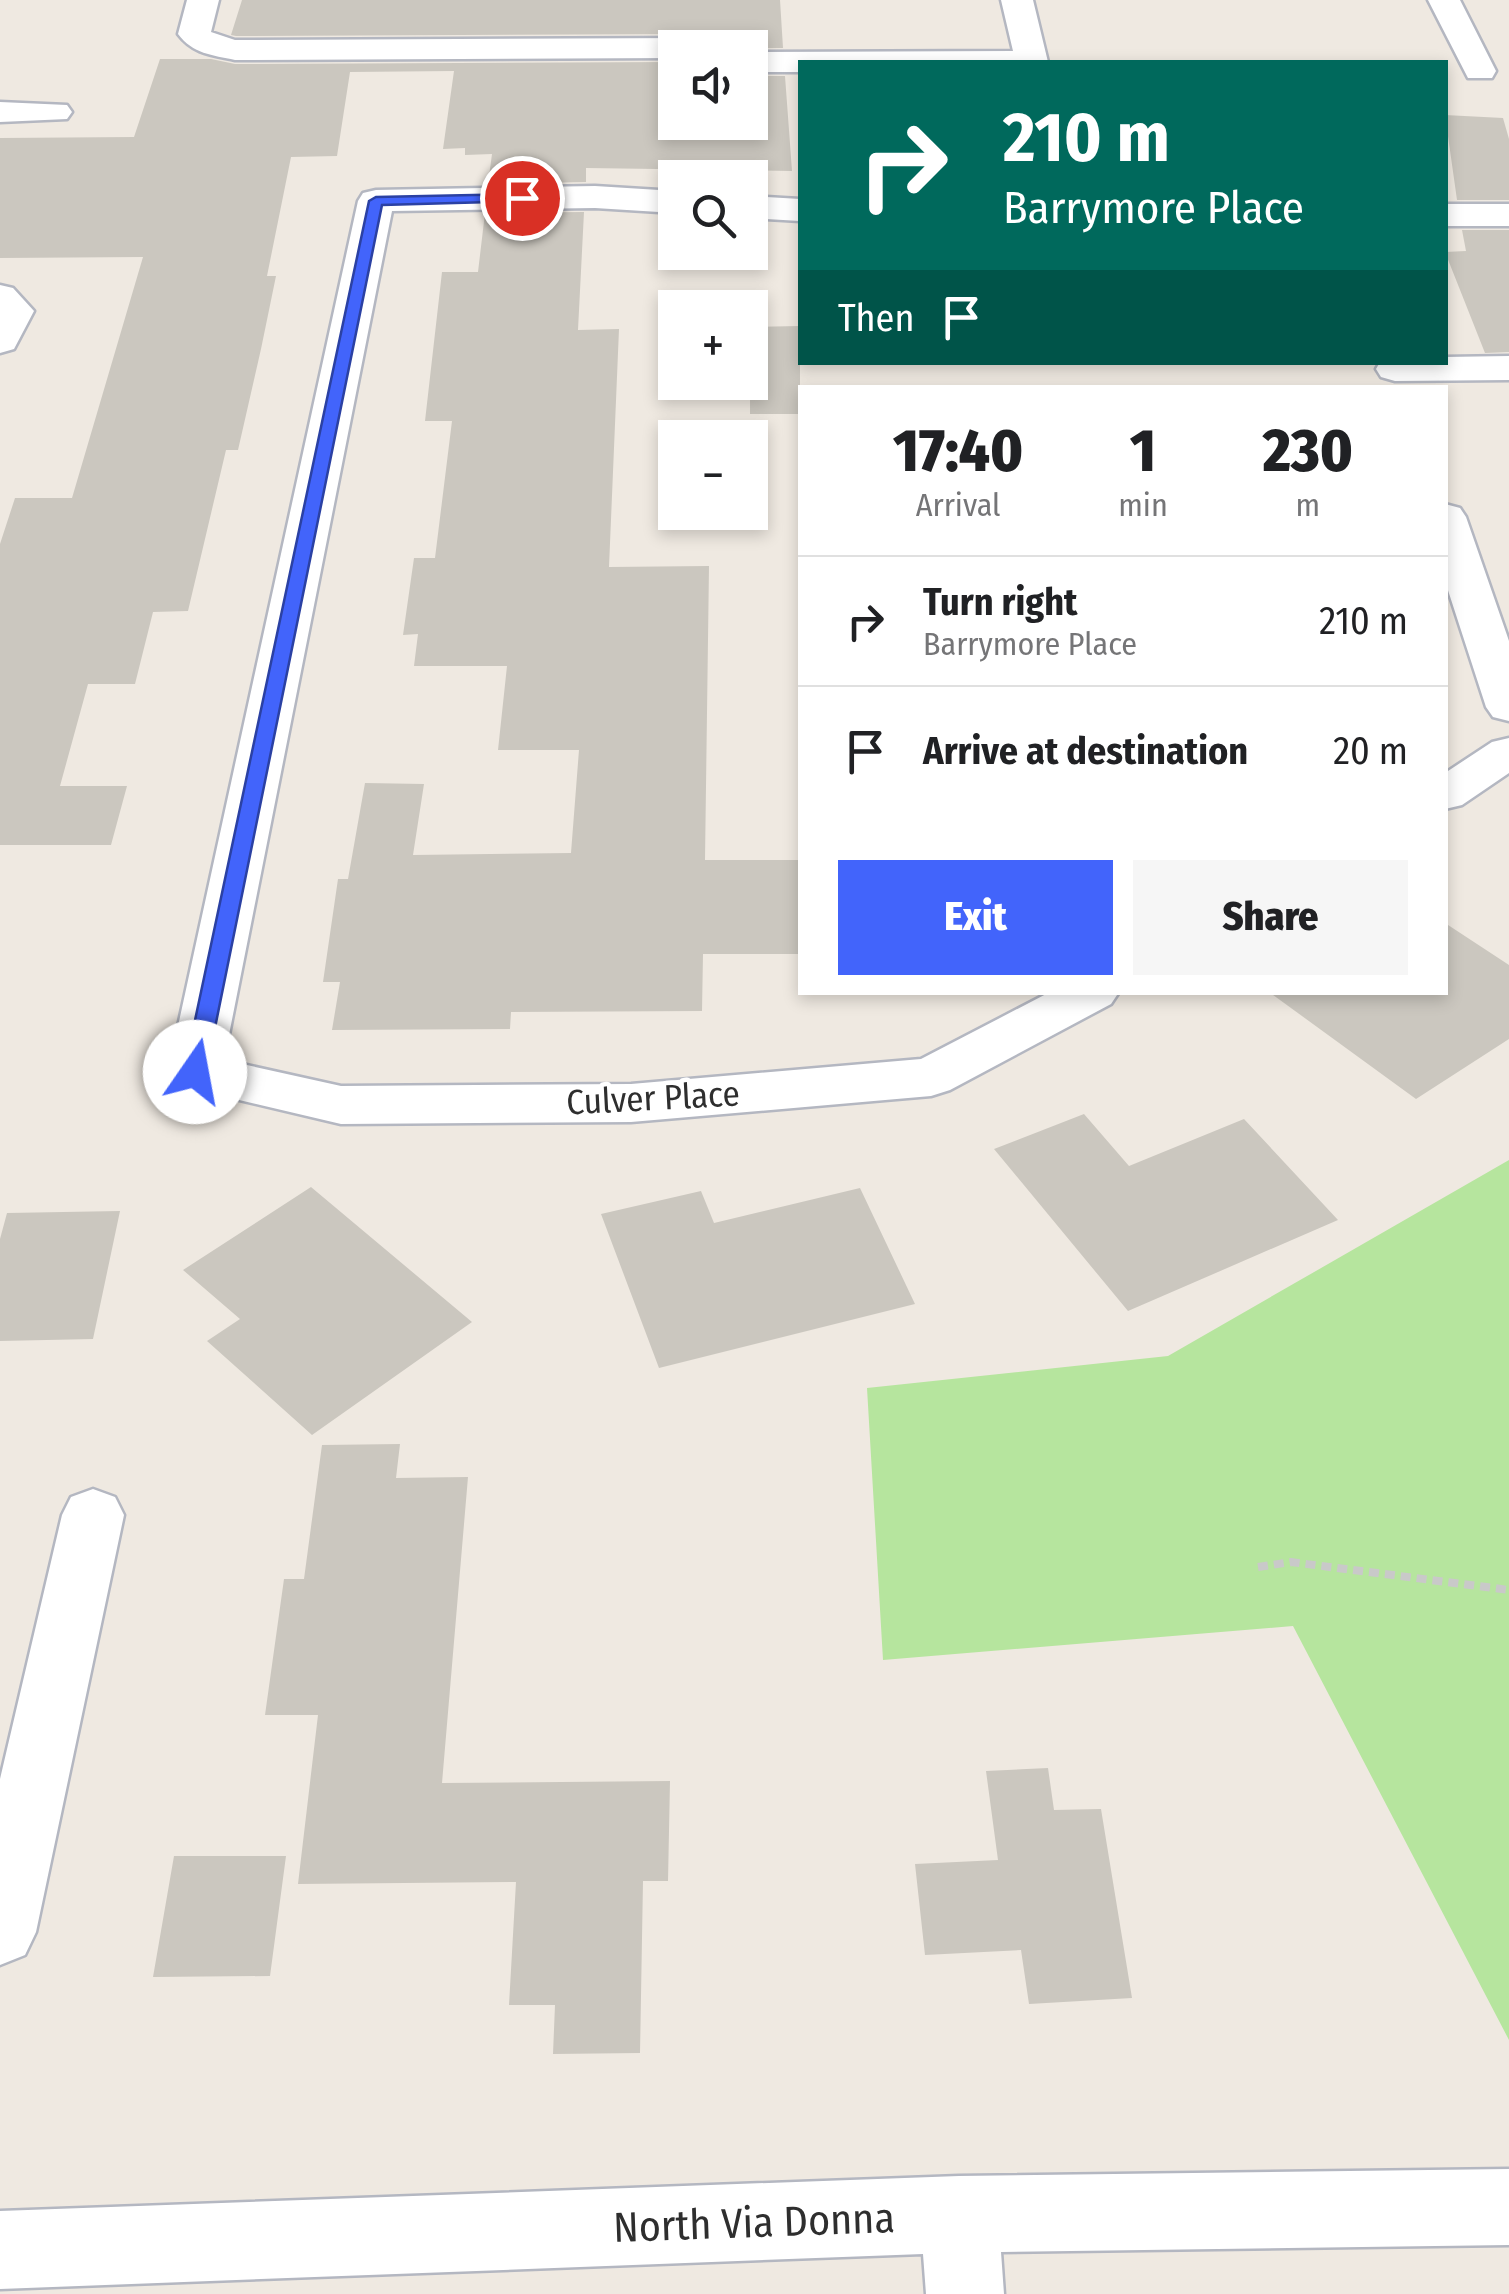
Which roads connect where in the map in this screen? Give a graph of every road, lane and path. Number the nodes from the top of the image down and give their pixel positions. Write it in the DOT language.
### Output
graph roads {
  1 [pos="203,0"];
  2 [pos="1017,0"];
  3 [pos="1444,0"];
  4 [pos="658,48"];
  5 [pos="1032,60"];
  6 [pos="768,62"];
  7 [pos="798,62"];
  8 [pos="1448,71"];
  9 [pos="1494,71"];
  10 [pos="0,112"];
  11 [pos="55,112"];
  12 [pos="658,201"];
  13 [pos="768,208"];
  14 [pos="798,210"];
  15 [pos="1448,215"];
  16 [pos="1509,215"];
  17 [pos="0,296"];
  18 [pos="0,341"];
  19 [pos="1509,368"];
  20 [pos="1396,373"];
  21 [pos="1448,400"];
  22 [pos="1509,400"];
  23 [pos="1448,525"];
  24 [pos="1509,706"];
  25 [pos="1509,752"];
  26 [pos="1448,792"];
  27 [pos="1087,995"];
  28 [pos="93,1516"];
  29 [pos="1258,1567"];
  30 [pos="1509,1590"];
  31 [pos="0,1932"];
  32 [pos="1509,2207"];
  33 [pos="959,2214"];
  34 [pos="0,2250"];
  35 [pos="966,2294"];
  1 -- 4 [label="street"];
  2 -- 5 [label="street"];
  3 -- 9 [label="street"];
  6 -- 7 [label="street"];
  8 -- 9 [label="street"];
  10 -- 11 [label="street"];
  12 -- 27 [label="street, Culver Place"];
  13 -- 14 [label="street"];
  15 -- 16 [label="street"];
  17 -- 18 [label="street"];
  19 -- 20 [label="street"];
  21 -- 22 [label="street"];
  23 -- 24 [label="street"];
  25 -- 26 [label="street"];
  28 -- 31 [label="street"];
  29 -- 30 [label="path"];
  32 -- 33 [label="street, North Via Donna"];
  33 -- 34 [label="street, North Via Donna"];
  33 -- 35 [label="street"];
}
